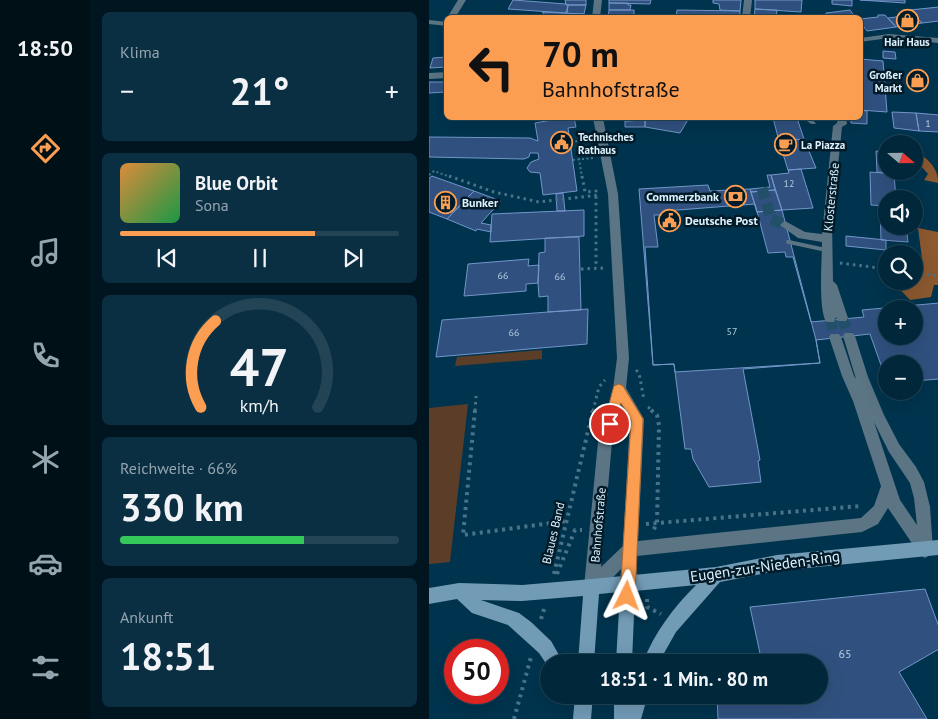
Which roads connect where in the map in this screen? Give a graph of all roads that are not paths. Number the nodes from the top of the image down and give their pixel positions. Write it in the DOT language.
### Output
graph roads {
  1 [pos="462,0"];
  2 [pos="598,0"];
  3 [pos="748,0"];
  4 [pos="453,15"];
  5 [pos="596,15"];
  6 [pos="746,15"];
  7 [pos="429,22"];
  8 [pos="444,24"];
  9 [pos="863,40"];
  10 [pos="938,41"];
  11 [pos="429,76"];
  12 [pos="444,76"];
  13 [pos="598,120"];
  14 [pos="809,120"];
  15 [pos="842,120"];
  16 [pos="813,123"];
  17 [pos="785,225"];
  18 [pos="789,242"];
  19 [pos="826,250"];
  20 [pos="836,318"];
  21 [pos="619,389"];
  22 [pos="887,489"];
  23 [pos="630,549"];
  24 [pos="931,549"];
  25 [pos="716,574"];
  26 [pos="628,583"];
  27 [pos="593,587"];
  28 [pos="459,591"];
  29 [pos="429,596"];
  30 [pos="549,654"];
  31 [pos="587,654"];
  32 [pos="624,654"];
  33 [pos="654,654"];
  34 [pos="623,704"];
  35 [pos="636,704"];
  36 [pos="623,719"];
  37 [pos="632,719"];
  1 -- 4 [label="street"];
  2 -- 5 [label="street"];
  3 -- 6 [label="street"];
  7 -- 8 [label="street"];
  9 -- 10 [label="street"];
  11 -- 12 [label="street"];
  13 -- 21 [label="street, Bahnhofstraße"];
  14 -- 16 [label="lane"];
  15 -- 19 [label="street, Klosterstraße"];
  17 -- 19 [label="street"];
  18 -- 19 [label="lane"];
  19 -- 20 [label="street, Klosterstraße"];
  21 -- 23 [label="street"];
  21 -- 27 [label="street, Bahnhofstraße"];
  22 -- 23 [label="street, Eugen-zur-Nieden-Ring"];
  22 -- 24 [label="street"];
  22 -- 24 [label="street"];
  23 -- 26 [label="street"];
  23 -- 27 [label="street"];
  24 -- 25 [label="main road, Eugen-zur-Nieden-Ring"];
  25 -- 26 [label="main road, Eugen-zur-Nieden-Ring"];
  25 -- 33 [label="main road"];
  26 -- 27 [label="main road, Eugen-zur-Nieden-Ring"];
  26 -- 32 [label="main road"];
  27 -- 28 [label="main road, Eugen-zur-Nieden-Ring"];
  27 -- 31 [label="main road, Bahnhofstraße"];
  28 -- 29 [label="main road, Eugen-zur-Nieden-Ring"];
  28 -- 30 [label="main road"];
  34 -- 36 [label="main road"];
  35 -- 37 [label="main road"];
}
